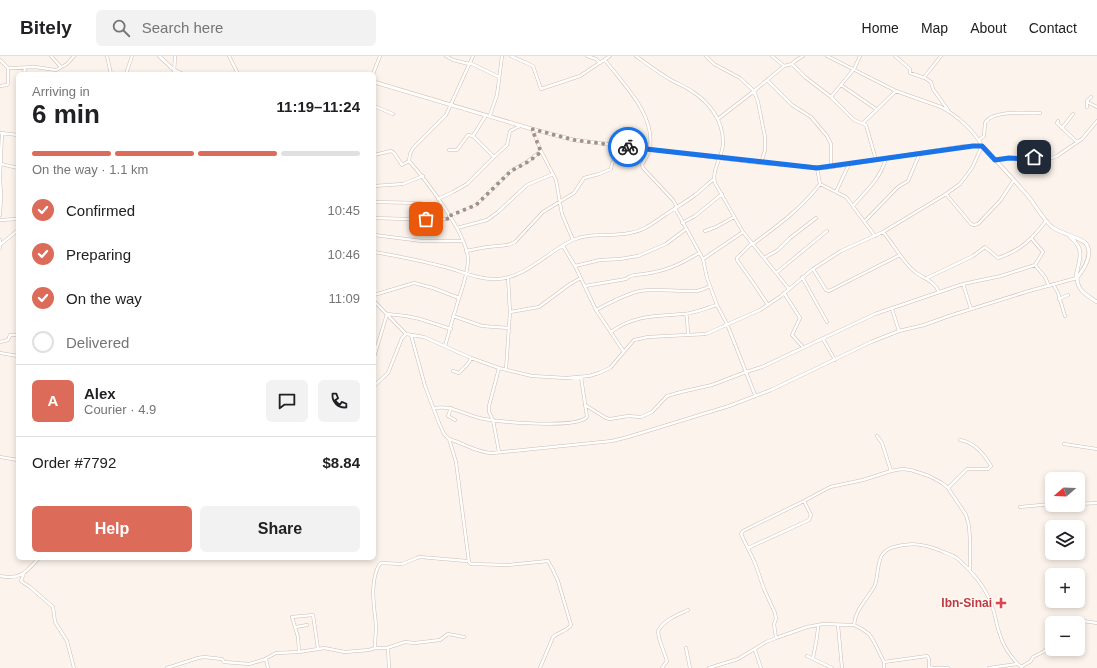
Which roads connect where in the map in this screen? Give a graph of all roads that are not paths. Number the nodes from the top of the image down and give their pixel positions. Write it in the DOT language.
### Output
graph roads {
  1 [pos="52,56"];
  2 [pos="74,56"];
  3 [pos="107,56"];
  4 [pos="132,56"];
  5 [pos="159,56"];
  6 [pos="174,56"];
  7 [pos="229,56"];
  8 [pos="380,56"];
  9 [pos="446,56"];
  10 [pos="473,56"];
  11 [pos="502,56"];
  12 [pos="511,56"];
  13 [pos="587,56"];
  14 [pos="610,56"];
  15 [pos="636,56"];
  16 [pos="706,56"];
  17 [pos="772,56"];
  18 [pos="803,56"];
  19 [pos="827,56"];
  20 [pos="860,56"];
  21 [pos="895,56"];
  22 [pos="940,56"];
  23 [pos="0,60"];
  24 [pos="605,60"];
  25 [pos="469,63"];
  26 [pos="600,63"];
  27 [pos="792,64"];
  28 [pos="784,66"];
  29 [pos="8,68"];
  30 [pos="25,68"];
  31 [pos="61,68"];
  32 [pos="854,69"];
  33 [pos="174,70"];
  34 [pos="24,72"];
  35 [pos="56,72"];
  36 [pos="111,72"];
  37 [pos="127,72"];
  38 [pos="178,72"];
  39 [pos="237,72"];
  40 [pos="374,72"];
  41 [pos="500,77"];
  42 [pos="925,78"];
  43 [pos="767,80"];
  44 [pos="376,83"];
  45 [pos="841,85"];
  46 [pos="0,86"];
  47 [pos="896,91"];
  48 [pos="754,92"];
  49 [pos="831,97"];
  50 [pos="1091,97"];
  51 [pos="1087,102"];
  52 [pos="452,104"];
  53 [pos="376,107"];
  54 [pos="1087,107"];
  55 [pos="1097,107"];
  56 [pos="876,109"];
  57 [pos="948,111"];
  58 [pos="1040,113"];
  59 [pos="393,114"];
  60 [pos="1073,114"];
  61 [pos="488,115"];
  62 [pos="718,119"];
  63 [pos="1058,121"];
  64 [pos="1097,121"];
  65 [pos="862,123"];
  66 [pos="520,125"];
  67 [pos="1062,128"];
  68 [pos="532,129"];
  69 [pos="1,133"];
  70 [pos="16,135"];
  71 [pos="473,136"];
  72 [pos="979,140"];
  73 [pos="1077,142"];
  74 [pos="982,146"];
  75 [pos="627,147"];
  76 [pos="650,149"];
  77 [pos="450,150"];
  78 [pos="541,152"];
  79 [pos="920,153"];
  80 [pos="376,155"];
  81 [pos="494,157"];
  82 [pos="719,158"];
  83 [pos="886,158"];
  84 [pos="876,160"];
  85 [pos="995,160"];
  86 [pos="410,162"];
  87 [pos="761,163"];
  88 [pos="1,164"];
  89 [pos="849,164"];
  90 [pos="831,167"];
  91 [pos="16,168"];
  92 [pos="817,168"];
  93 [pos="553,174"];
  94 [pos="423,176"];
  95 [pos="0,177"];
  96 [pos="714,179"];
  97 [pos="1014,180"];
  98 [pos="820,184"];
  99 [pos="376,186"];
  100 [pos="836,192"];
  101 [pos="722,194"];
  102 [pos="946,194"];
  103 [pos="438,199"];
  104 [pos="376,202"];
  105 [pos="560,202"];
  106 [pos="421,203"];
  107 [pos="853,206"];
  108 [pos="676,207"];
  109 [pos="0,215"];
  110 [pos="734,216"];
  111 [pos="450,217"];
  112 [pos="376,218"];
  113 [pos="816,218"];
  114 [pos="16,219"];
  115 [pos="0,220"];
  116 [pos="865,221"];
  117 [pos="1047,221"];
  118 [pos="682,223"];
  119 [pos="457,228"];
  120 [pos="686,229"];
  121 [pos="827,231"];
  122 [pos="16,232"];
  123 [pos="705,232"];
  124 [pos="743,232"];
  125 [pos="883,232"];
  126 [pos="376,235"];
  127 [pos="875,236"];
  128 [pos="1069,236"];
  129 [pos="1032,239"];
  130 [pos="0,240"];
  131 [pos="573,240"];
  132 [pos="462,241"];
  133 [pos="753,244"];
  134 [pos="0,246"];
  135 [pos="563,246"];
  136 [pos="466,251"];
  137 [pos="376,252"];
  138 [pos="699,253"];
  139 [pos="900,255"];
  140 [pos="764,258"];
  141 [pos="703,259"];
  142 [pos="1035,265"];
  143 [pos="575,266"];
  144 [pos="813,269"];
  145 [pos="776,272"];
  146 [pos="466,274"];
  147 [pos="508,277"];
  148 [pos="581,278"];
  149 [pos="802,278"];
  150 [pos="927,278"];
  151 [pos="1077,278"];
  152 [pos="963,284"];
  153 [pos="1053,284"];
  154 [pos="585,286"];
  155 [pos="710,286"];
  156 [pos="1049,286"];
  157 [pos="789,289"];
  158 [pos="939,292"];
  159 [pos="784,293"];
  160 [pos="376,295"];
  161 [pos="1068,295"];
  162 [pos="459,298"];
  163 [pos="1059,299"];
  164 [pos="1097,302"];
  165 [pos="376,304"];
  166 [pos="717,305"];
  167 [pos="768,305"];
  168 [pos="892,309"];
  169 [pos="971,309"];
  170 [pos="596,310"];
  171 [pos="510,312"];
  172 [pos="387,314"];
  173 [pos="685,314"];
  174 [pos="453,316"];
  175 [pos="1065,316"];
  176 [pos="827,322"];
  177 [pos="727,324"];
  178 [pos="509,328"];
  179 [pos="451,329"];
  180 [pos="899,331"];
  181 [pos="611,332"];
  182 [pos="16,334"];
  183 [pos="406,334"];
  184 [pos="411,335"];
  185 [pos="688,335"];
  186 [pos="823,339"];
  187 [pos="0,342"];
  188 [pos="445,346"];
  189 [pos="802,347"];
  190 [pos="376,349"];
  191 [pos="624,352"];
  192 [pos="0,353"];
  193 [pos="16,356"];
  194 [pos="471,358"];
  195 [pos="835,360"];
  196 [pos="499,368"];
  197 [pos="506,369"];
  198 [pos="453,371"];
  199 [pos="746,372"];
  200 [pos="581,377"];
  201 [pos="376,384"];
  202 [pos="756,395"];
  203 [pos="585,405"];
  204 [pos="434,408"];
  205 [pos="451,408"];
  206 [pos="455,420"];
  207 [pos="493,420"];
  208 [pos="878,436"];
  209 [pos="449,439"];
  210 [pos="960,440"];
  211 [pos="1064,444"];
  212 [pos="1097,448"];
  213 [pos="499,452"];
  214 [pos="0,457"];
  215 [pos="16,460"];
  216 [pos="891,471"];
  217 [pos="948,488"];
  218 [pos="804,501"];
  219 [pos="1097,503"];
  220 [pos="1045,504"];
  221 [pos="1085,504"];
  222 [pos="1020,506"];
  223 [pos="748,548"];
  224 [pos="37,560"];
  225 [pos="467,561"];
  226 [pos="970,571"];
  227 [pos="24,573"];
  228 [pos="0,576"];
  229 [pos="688,610"];
  230 [pos="1085,621"];
  231 [pos="1097,623"];
  232 [pos="307,625"];
  233 [pos="818,625"];
  234 [pos="838,625"];
  235 [pos="854,625"];
  236 [pos="296,627"];
  237 [pos="464,636"];
  238 [pos="776,638"];
  239 [pos="376,648"];
  240 [pos="387,648"];
  241 [pos="686,648"];
  242 [pos="318,649"];
  243 [pos="755,650"];
  244 [pos="1045,650"];
  245 [pos="299,652"];
  246 [pos="807,656"];
  247 [pos="813,658"];
  248 [pos="266,659"];
  249 [pos="884,662"];
  250 [pos="724,663"];
  251 [pos="1017,664"];
  252 [pos="929,667"];
  253 [pos="74,668"];
  254 [pos="167,668"];
  255 [pos="171,668"];
  256 [pos="268,668"];
  257 [pos="389,668"];
  258 [pos="540,668"];
  259 [pos="662,668"];
  260 [pos="690,668"];
  261 [pos="709,668"];
  262 [pos="726,668"];
  263 [pos="761,668"];
  264 [pos="832,668"];
  265 [pos="842,668"];
  266 [pos="884,668"];
  267 [pos="935,668"];
  268 [pos="948,668"];
  269 [pos="989,668"];
  270 [pos="1022,668"];
  1 -- 31 [label="street"];
  2 -- 31 [label="street"];
  3 -- 36 [label="street"];
  4 -- 37 [label="street"];
  5 -- 33 [label="street"];
  6 -- 33 [label="street"];
  7 -- 39 [label="street"];
  8 -- 40 [label="street"];
  9 -- 25 [label="street"];
  10 -- 25 [label="street"];
  11 -- 41 [label="street"];
  12 -- 26 [label="street"];
  13 -- 26 [label="street"];
  14 -- 24 [label="street"];
  15 -- 62 [label="street"];
  16 -- 48 [label="street"];
  17 -- 28 [label="street"];
  18 -- 27 [label="street"];
  19 -- 32 [label="street"];
  20 -- 32 [label="street"];
  21 -- 42 [label="street"];
  22 -- 42 [label="street"];
  23 -- 29 [label="street"];
  24 -- 26 [label="street"];
  24 -- 76 [label="street"];
  25 -- 41 [label="street"];
  25 -- 52 [label="street"];
  27 -- 28 [label="street"];
  27 -- 49 [label="street"];
  28 -- 43 [label="street"];
  29 -- 30 [label="street"];
  29 -- 46 [label="street"];
  30 -- 34 [label="street"];
  30 -- 35 [label="street"];
  31 -- 35 [label="street"];
  32 -- 45 [label="street"];
  32 -- 47 [label="street"];
  33 -- 38 [label="street"];
  41 -- 61 [label="street"];
  42 -- 57 [label="street"];
  43 -- 48 [label="street"];
  43 -- 90 [label="street"];
  44 -- 52 [label="street"];
  45 -- 49 [label="street"];
  45 -- 56 [label="street"];
  47 -- 56 [label="street"];
  47 -- 57 [label="street"];
  48 -- 62 [label="street"];
  48 -- 87 [label="street"];
  49 -- 65 [label="street"];
  50 -- 51 [label="street"];
  51 -- 54 [label="street"];
  51 -- 55 [label="street"];
  52 -- 61 [label="street"];
  52 -- 86 [label="street"];
  53 -- 59 [label="street"];
  56 -- 65 [label="street"];
  57 -- 72 [label="street"];
  58 -- 72 [label="street"];
  60 -- 67 [label="street"];
  61 -- 66 [label="street"];
  61 -- 71 [label="street"];
  62 -- 82 [label="street"];
  63 -- 67 [label="street"];
  64 -- 73 [label="street"];
  65 -- 84 [label="street"];
  66 -- 68 [label="street"];
  66 -- 81 [label="street"];
  67 -- 73 [label="street"];
  68 -- 75 [label="street"];
  68 -- 78 [label="street"];
  69 -- 70 [label="street"];
  69 -- 88 [label="street"];
  71 -- 77 [label="street"];
  71 -- 81 [label="street"];
  72 -- 74 [label="street"];
  73 -- 85 [label="street"];
  74 -- 79 [label="street"];
  74 -- 85 [label="street"];
  74 -- 102 [label="street"];
  75 -- 76 [label="street"];
  75 -- 105 [label="street"];
  76 -- 82 [label="street"];
  76 -- 108 [label="street"];
  78 -- 93 [label="street"];
  78 -- 111 [label="street"];
  79 -- 83 [label="street"];
  79 -- 116 [label="street"];
  80 -- 86 [label="street"];
  81 -- 103 [label="street"];
  82 -- 87 [label="street"];
  82 -- 96 [label="street"];
  83 -- 84 [label="street"];
  83 -- 107 [label="street"];
  84 -- 89 [label="street"];
  85 -- 97 [label="street"];
  86 -- 94 [label="street"];
  87 -- 92 [label="street"];
  88 -- 91 [label="street"];
  88 -- 95 [label="street"];
  89 -- 90 [label="street"];
  89 -- 100 [label="street"];
  90 -- 92 [label="street"];
  92 -- 98 [label="street"];
  93 -- 105 [label="street"];
  93 -- 119 [label="street"];
  94 -- 99 [label="street"];
  94 -- 103 [label="street"];
  95 -- 109 [label="street"];
  96 -- 101 [label="street"];
  96 -- 108 [label="street"];
  97 -- 102 [label="street"];
  97 -- 117 [label="street"];
  98 -- 100 [label="street"];
  98 -- 133 [label="street"];
  100 -- 107 [label="street"];
  101 -- 110 [label="street"];
  101 -- 118 [label="street"];
  102 -- 125 [label="street"];
  103 -- 111 [label="street"];
  104 -- 106 [label="street"];
  105 -- 131 [label="street"];
  105 -- 136 [label="street"];
  107 -- 116 [label="street"];
  108 -- 118 [label="street"];
  108 -- 131 [label="street"];
  110 -- 123 [label="street"];
  110 -- 124 [label="street"];
  111 -- 112 [label="street"];
  111 -- 119 [label="street"];
  113 -- 140 [label="street"];
  114 -- 115 [label="street"];
  116 -- 127 [label="street"];
  117 -- 128 [label="street"];
  117 -- 129 [label="street"];
  118 -- 120 [label="street"];
  119 -- 132 [label="street"];
  120 -- 138 [label="street"];
  120 -- 143 [label="street"];
  121 -- 145 [label="street"];
  122 -- 134 [label="street"];
  124 -- 133 [label="street"];
  124 -- 141 [label="street"];
  125 -- 127 [label="street"];
  125 -- 139 [label="street"];
  126 -- 132 [label="street"];
  127 -- 144 [label="street"];
  128 -- 151 [label="street"];
  128 -- 151 [label="street"];
  129 -- 142 [label="street"];
  129 -- 150 [label="street"];
  130 -- 134 [label="street"];
  131 -- 135 [label="street"];
  132 -- 136 [label="street"];
  133 -- 140 [label="street"];
  133 -- 167 [label="street"];
  135 -- 143 [label="street"];
  135 -- 147 [label="street"];
  136 -- 146 [label="street"];
  137 -- 146 [label="street"];
  138 -- 141 [label="street"];
  138 -- 154 [label="street"];
  139 -- 144 [label="street"];
  139 -- 150 [label="street"];
  140 -- 145 [label="street"];
  141 -- 155 [label="street"];
  142 -- 152 [label="street"];
  142 -- 156 [label="street"];
  143 -- 148 [label="street"];
  144 -- 149 [label="street"];
  145 -- 157 [label="street"];
  146 -- 147 [label="street"];
  146 -- 162 [label="street"];
  147 -- 171 [label="street"];
  148 -- 154 [label="street"];
  148 -- 171 [label="street"];
  149 -- 157 [label="street"];
  149 -- 176 [label="street"];
  150 -- 158 [label="street"];
  151 -- 153 [label="street"];
  151 -- 164 [label="street"];
  152 -- 158 [label="street"];
  152 -- 169 [label="street"];
  153 -- 156 [label="street"];
  153 -- 163 [label="street"];
  154 -- 170 [label="street"];
  155 -- 166 [label="street"];
  155 -- 170 [label="street"];
  156 -- 169 [label="street"];
  157 -- 159 [label="street"];
  158 -- 168 [label="street"];
  159 -- 167 [label="street"];
  159 -- 189 [label="street"];
  160 -- 162 [label="street"];
  161 -- 163 [label="street"];
  162 -- 174 [label="street"];
  163 -- 175 [label="street"];
  165 -- 172 [label="street"];
  166 -- 173 [label="street"];
  166 -- 177 [label="street"];
  167 -- 177 [label="street"];
  168 -- 180 [label="street"];
  168 -- 186 [label="street"];
  169 -- 180 [label="street"];
  170 -- 181 [label="street"];
  171 -- 178 [label="street"];
  172 -- 179 [label="street"];
  172 -- 183 [label="street"];
  172 -- 190 [label="street"];
  173 -- 181 [label="street"];
  173 -- 185 [label="street"];
  174 -- 178 [label="street"];
  174 -- 179 [label="street"];
  177 -- 185 [label="street"];
  177 -- 199 [label="street"];
  178 -- 197 [label="street"];
  179 -- 188 [label="street"];
  180 -- 195 [label="street"];
  181 -- 191 [label="street"];
  182 -- 187 [label="street"];
  183 -- 184 [label="street"];
  183 -- 201 [label="street"];
  184 -- 188 [label="street"];
  184 -- 204 [label="street"];
  185 -- 191 [label="street"];
  186 -- 189 [label="street"];
  186 -- 195 [label="street"];
  188 -- 194 [label="street"];
  189 -- 199 [label="street"];
  191 -- 200 [label="street"];
  192 -- 193 [label="street"];
  194 -- 196 [label="street"];
  194 -- 198 [label="street"];
  195 -- 202 [label="street"];
  196 -- 197 [label="street"];
  196 -- 207 [label="street"];
  197 -- 200 [label="street"];
  199 -- 202 [label="street"];
  199 -- 203 [label="street"];
  200 -- 203 [label="street"];
  202 -- 213 [label="street"];
  203 -- 207 [label="street"];
  204 -- 205 [label="street"];
  204 -- 209 [label="street"];
  205 -- 206 [label="street"];
  205 -- 207 [label="street"];
  207 -- 213 [label="street"];
  208 -- 216 [label="street"];
  209 -- 213 [label="street"];
  209 -- 258 [label="street"];
  210 -- 217 [label="street"];
  211 -- 212 [label="street"];
  214 -- 215 [label="street"];
  216 -- 217 [label="street"];
  216 -- 218 [label="street"];
  217 -- 226 [label="street"];
  218 -- 223 [label="street"];
  218 -- 223 [label="street"];
  219 -- 221 [label="street"];
  220 -- 222 [label="street"];
  223 -- 238 [label="street"];
  224 -- 227 [label="street"];
  225 -- 239 [label="street"];
  226 -- 235 [label="street"];
  226 -- 251 [label="street"];
  227 -- 228 [label="street"];
  227 -- 253 [label="street"];
  229 -- 259 [label="street"];
  230 -- 231 [label="street"];
  232 -- 236 [label="street"];
  233 -- 234 [label="street"];
  233 -- 238 [label="street"];
  233 -- 247 [label="street"];
  234 -- 235 [label="street"];
  234 -- 265 [label="street"];
  235 -- 249 [label="street"];
  236 -- 242 [label="street"];
  236 -- 245 [label="street"];
  237 -- 240 [label="street"];
  238 -- 243 [label="street"];
  239 -- 240 [label="street"];
  239 -- 242 [label="street"];
  240 -- 257 [label="street"];
  241 -- 260 [label="street"];
  242 -- 245 [label="street"];
  243 -- 250 [label="street"];
  243 -- 263 [label="street"];
  244 -- 270 [label="street"];
  245 -- 248 [label="street"];
  246 -- 247 [label="street"];
  247 -- 264 [label="street"];
  248 -- 255 [label="street"];
  248 -- 256 [label="street"];
  249 -- 252 [label="street"];
  249 -- 266 [label="street"];
  250 -- 261 [label="street"];
  250 -- 262 [label="street"];
  251 -- 269 [label="street"];
  251 -- 270 [label="street"];
  252 -- 267 [label="street"];
  254 -- 255 [label="street"];
  267 -- 268 [label="street"];
}
